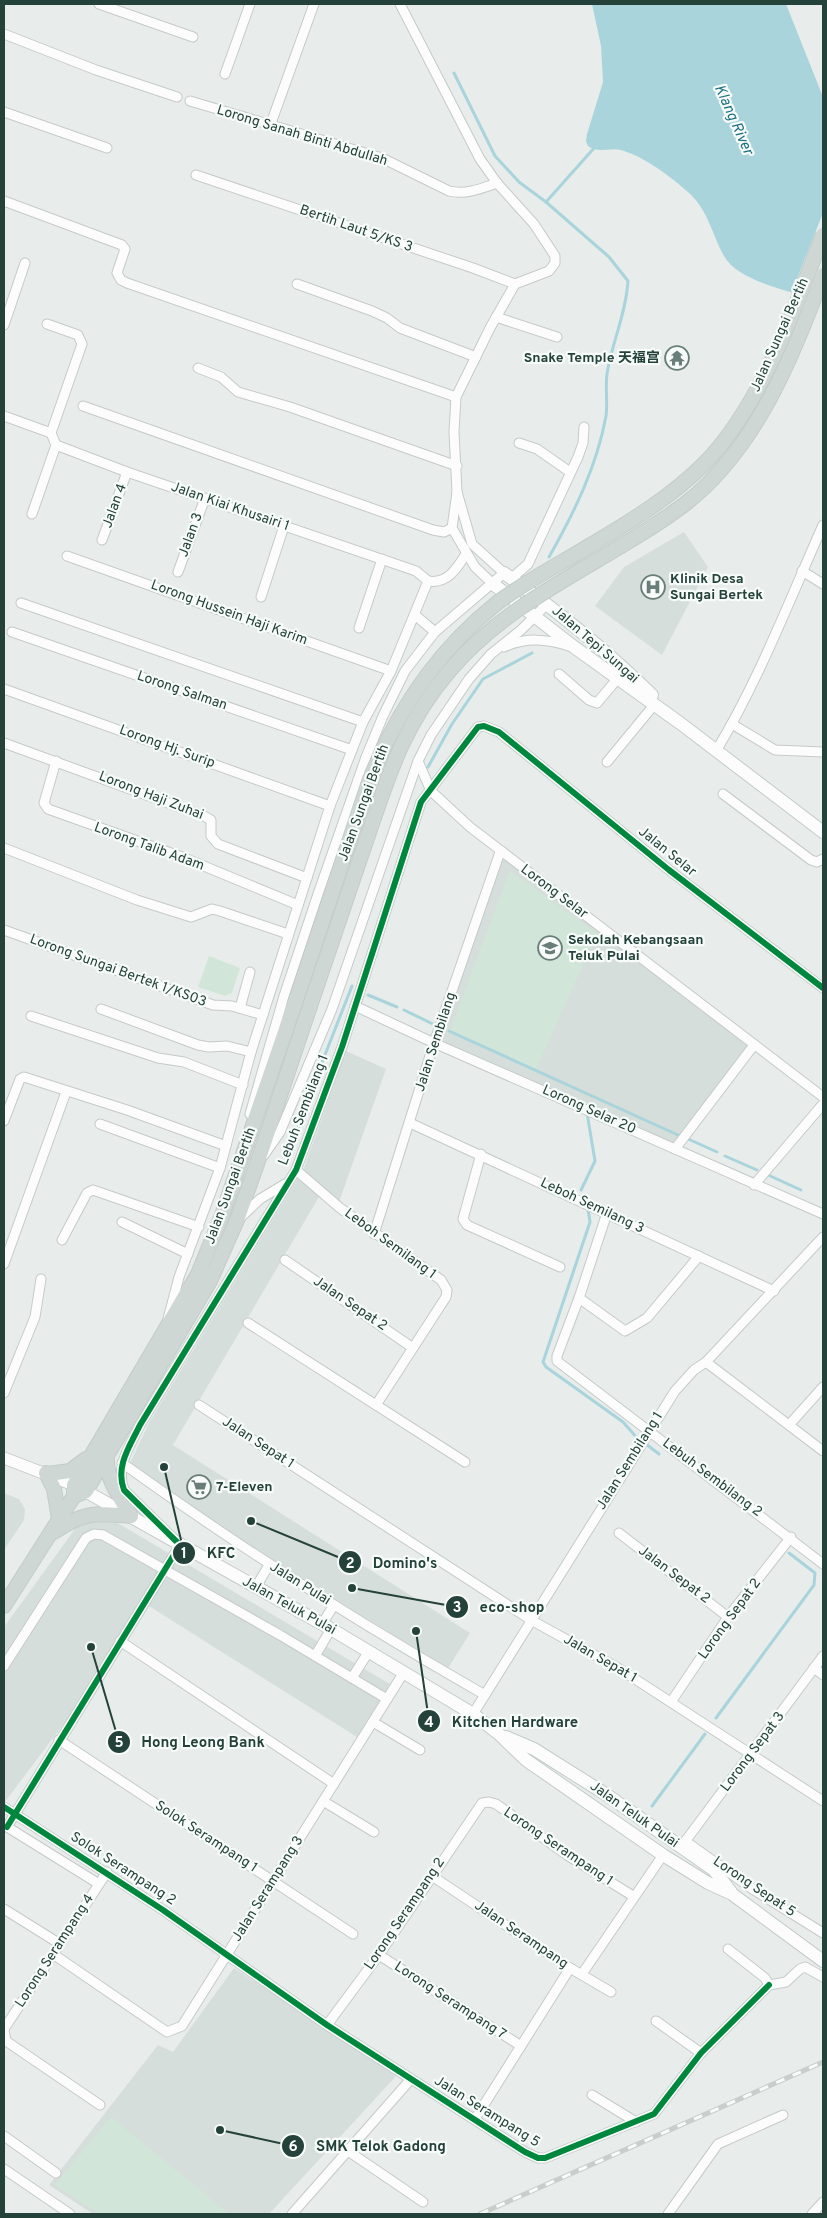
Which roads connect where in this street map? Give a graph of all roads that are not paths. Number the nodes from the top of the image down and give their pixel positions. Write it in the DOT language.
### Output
graph roads {
  1 [pos="99,4"];
  2 [pos="250,4"];
  3 [pos="314,4"];
  4 [pos="400,4"];
  5 [pos="4,34"];
  6 [pos="193,37"];
  7 [pos="226,74"];
  8 [pos="176,97"];
  9 [pos="190,101"];
  10 [pos="4,112"];
  11 [pos="270,126"];
  12 [pos="107,148"];
  13 [pos="196,175"];
  14 [pos="497,184"];
  15 [pos="4,201"];
  16 [pos="823,235"];
  17 [pos="25,263"];
  18 [pos="823,275"];
  19 [pos="297,284"];
  20 [pos="515,284"];
  21 [pos="496,317"];
  22 [pos="47,324"];
  23 [pos="4,325"];
  24 [pos="556,337"];
  25 [pos="476,357"];
  26 [pos="198,368"];
  27 [pos="456,398"];
  28 [pos="83,406"];
  29 [pos="4,416"];
  30 [pos="584,426"];
  31 [pos="52,433"];
  32 [pos="519,443"];
  33 [pos="56,445"];
  34 [pos="457,466"];
  35 [pos="127,472"];
  36 [pos="570,472"];
  37 [pos="457,492"];
  38 [pos="205,498"];
  39 [pos="32,514"];
  40 [pos="823,525"];
  41 [pos="284,526"];
  42 [pos="452,528"];
  43 [pos="102,540"];
  44 [pos="466,554"];
  45 [pos="67,556"];
  46 [pos="382,559"];
  47 [pos="178,572"];
  48 [pos="802,572"];
  49 [pos="508,575"];
  50 [pos="428,581"];
  51 [pos="492,584"];
  52 [pos="823,584"];
  53 [pos="261,597"];
  54 [pos="21,603"];
  55 [pos="547,604"];
  56 [pos="415,615"];
  57 [pos="534,616"];
  58 [pos="359,628"];
  59 [pos="12,632"];
  60 [pos="435,632"];
  61 [pos="574,647"];
  62 [pos="491,654"];
  63 [pos="391,671"];
  64 [pos="559,674"];
  65 [pos="618,678"];
  66 [pos="4,689"];
  67 [pos="654,705"];
  68 [pos="363,722"];
  69 [pos="680,723"];
  70 [pos="732,724"];
  71 [pos="499,732"];
  72 [pos="4,743"];
  73 [pos="352,750"];
  74 [pos="716,751"];
  75 [pos="823,752"];
  76 [pos="56,761"];
  77 [pos="418,761"];
  78 [pos="606,762"];
  79 [pos="431,791"];
  80 [pos="723,794"];
  81 [pos="330,806"];
  82 [pos="823,832"];
  83 [pos="4,848"];
  84 [pos="500,852"];
  85 [pos="823,859"];
  86 [pos="307,878"];
  87 [pos="298,905"];
  88 [pos="4,930"];
  89 [pos="288,934"];
  90 [pos="250,972"];
  91 [pos="823,988"];
  92 [pos="355,1006"];
  93 [pos="240,1008"];
  94 [pos="101,1009"];
  95 [pos="263,1015"];
  96 [pos="31,1016"];
  97 [pos="434,1043"];
  98 [pos="754,1045"];
  99 [pos="251,1052"];
  100 [pos="243,1085"];
  101 [pos="66,1092"];
  102 [pos="823,1097"];
  103 [pos="823,1104"];
  104 [pos="4,1121"];
  105 [pos="410,1123"];
  106 [pos="100,1124"];
  107 [pos="226,1146"];
  108 [pos="675,1149"];
  109 [pos="481,1154"];
  110 [pos="242,1159"];
  111 [pos="257,1164"];
  112 [pos="220,1168"];
  113 [pos="296,1170"];
  114 [pos="287,1183"];
  115 [pos="754,1184"];
  116 [pos="607,1213"];
  117 [pos="823,1214"];
  118 [pos="237,1220"];
  119 [pos="122,1222"];
  120 [pos="199,1227"];
  121 [pos="374,1234"];
  122 [pos="823,1237"];
  123 [pos="62,1240"];
  124 [pos="188,1254"];
  125 [pos="699,1256"];
  126 [pos="285,1260"];
  127 [pos="4,1264"];
  128 [pos="560,1268"];
  129 [pos="41,1279"];
  130 [pos="774,1291"];
  131 [pos="579,1298"];
  132 [pos="248,1323"];
  133 [pos="167,1330"];
  134 [pos="413,1348"];
  135 [pos="706,1362"];
  136 [pos="823,1387"];
  137 [pos="4,1393"];
  138 [pos="376,1405"];
  139 [pos="199,1406"];
  140 [pos="789,1426"];
  141 [pos="649,1430"];
  142 [pos="823,1451"];
  143 [pos="101,1452"];
  144 [pos="4,1458"];
  145 [pos="465,1462"];
  146 [pos="122,1463"];
  147 [pos="47,1474"];
  148 [pos="78,1490"];
  149 [pos="131,1516"];
  150 [pos="59,1519"];
  151 [pos="619,1533"];
  152 [pos="48,1536"];
  153 [pos="791,1538"];
  154 [pos="180,1545"];
  155 [pos="823,1564"];
  156 [pos="269,1565"];
  157 [pos="164,1569"];
  158 [pos="256,1587"];
  159 [pos="334,1605"];
  160 [pos="4,1606"];
  161 [pos="728,1617"];
  162 [pos="531,1620"];
  163 [pos="326,1627"];
  164 [pos="120,1641"];
  165 [pos="368,1651"];
  166 [pos="315,1656"];
  167 [pos="823,1656"];
  168 [pos="4,1666"];
  169 [pos="814,1668"];
  170 [pos="404,1672"];
  171 [pos="823,1675"];
  172 [pos="352,1678"];
  173 [pos="485,1695"];
  174 [pos="387,1699"];
  175 [pos="672,1702"];
  176 [pos="473,1714"];
  177 [pos="372,1722"];
  178 [pos="499,1734"];
  179 [pos="59,1740"];
  180 [pos="420,1750"];
  181 [pos="751,1756"];
  182 [pos="579,1778"];
  183 [pos="334,1784"];
  184 [pos="323,1801"];
  185 [pos="823,1801"];
  186 [pos="482,1803"];
  187 [pos="4,1807"];
  188 [pos="15,1814"];
  189 [pos="5,1826"];
  190 [pos="374,1832"];
  191 [pos="634,1835"];
  192 [pos="683,1844"];
  193 [pos="663,1855"];
  194 [pos="106,1872"];
  195 [pos="432,1876"];
  196 [pos="273,1881"];
  197 [pos="99,1884"];
  198 [pos="732,1894"];
  199 [pos="633,1896"];
  200 [pos="4,1909"];
  201 [pos="823,1933"];
  202 [pos="353,1934"];
  203 [pos="60,1944"];
  204 [pos="728,1949"];
  205 [pos="53,1954"];
  206 [pos="226,1955"];
  207 [pos="379,1955"];
  208 [pos="823,1961"];
  209 [pos="570,1968"];
  210 [pos="582,1974"];
  211 [pos="823,1977"];
  212 [pos="770,1985"];
  213 [pos="611,1992"];
  214 [pos="656,2021"];
  215 [pos="327,2025"];
  216 [pos="4,2030"];
  217 [pos="5,2043"];
  218 [pos="520,2046"];
  219 [pos="701,2053"];
  220 [pos="411,2079"];
  221 [pos="592,2095"];
  222 [pos="100,2105"];
  223 [pos="783,2115"];
  224 [pos="475,2119"];
  225 [pos="636,2122"];
  226 [pos="4,2136"];
  227 [pos="348,2151"];
  228 [pos="4,2169"];
  229 [pos="56,2173"];
  230 [pos="423,2202"];
  231 [pos="823,2202"];
  232 [pos="70,2214"];
  233 [pos="292,2214"];
  234 [pos="668,2214"];
  235 [pos="812,2214"];
  1 -- 6 [label="street"];
  2 -- 7 [label="street"];
  3 -- 11 [label="street"];
  4 -- 14 [label="street"];
  5 -- 8 [label="street"];
  9 -- 11 [label="street, Lorong Sanah Binti Abdullah"];
  10 -- 12 [label="street"];
  11 -- 14 [label="street, Lorong Sanah Binti Abdullah"];
  13 -- 20 [label="street, Bertih Laut 5/KS 3"];
  14 -- 20 [label="street"];
  15 -- 27 [label="street"];
  16 -- 110 [label="main road, Jalan Sungai Bertih, bridge"];
  17 -- 23 [label="street"];
  18 -- 111 [label="main road, Jalan Sungai Bertih, bridge"];
  19 -- 25 [label="street"];
  20 -- 21 [label="street"];
  21 -- 24 [label="street"];
  21 -- 25 [label="street"];
  22 -- 31 [label="street"];
  25 -- 27 [label="street"];
  26 -- 34 [label="street"];
  27 -- 34 [label="street"];
  28 -- 42 [label="street"];
  29 -- 31 [label="street"];
  30 -- 36 [label="street"];
  31 -- 33 [label="street"];
  32 -- 36 [label="street"];
  33 -- 35 [label="street, Jalan Kiai Khusairi 1"];
  33 -- 39 [label="street"];
  34 -- 37 [label="street"];
  35 -- 38 [label="street, Jalan Kiai Khusairi 1"];
  35 -- 43 [label="street, Jalan 4"];
  36 -- 49 [label="street"];
  37 -- 42 [label="street"];
  37 -- 49 [label="street"];
  38 -- 41 [label="street, Jalan Kiai Khusairi 1"];
  38 -- 47 [label="street, Jalan 3"];
  40 -- 48 [label="street"];
  41 -- 46 [label="street, Jalan Kiai Khusairi 1"];
  41 -- 53 [label="street"];
  42 -- 44 [label="street"];
  44 -- 50 [label="street"];
  44 -- 51 [label="street"];
  45 -- 63 [label="street, Lorong Hussein Haji Karim"];
  46 -- 50 [label="street, Jalan Kiai Khusairi 1"];
  46 -- 58 [label="street"];
  48 -- 52 [label="street"];
  48 -- 70 [label="street"];
  49 -- 51 [label="street"];
  49 -- 55 [label="main road, Jalan Tepi Sungai"];
  50 -- 56 [label="street"];
  51 -- 57 [label="main road, Jalan Tepi Sungai"];
  51 -- 60 [label="street"];
  54 -- 68 [label="street"];
  55 -- 57 [label="street"];
  55 -- 69 [label="main road, Jalan Tepi Sungai"];
  56 -- 60 [label="street"];
  56 -- 63 [label="street"];
  57 -- 61 [label="main road, Jalan Tepi Sungai"];
  57 -- 62 [label="street"];
  59 -- 73 [label="street, Lorong Salman"];
  60 -- 110 [label="street"];
  61 -- 62 [label="street"];
  61 -- 65 [label="main road, Jalan Tepi Sungai"];
  62 -- 77 [label="street"];
  63 -- 68 [label="street"];
  64 -- 65 [label="street, Jalan Tepi Sungai"];
  65 -- 67 [label="main road, Jalan Tepi Sungai"];
  66 -- 81 [label="street, Lorong Hj. Surip"];
  67 -- 69 [label="main road, Jalan Tepi Sungai"];
  67 -- 78 [label="street"];
  68 -- 73 [label="street"];
  69 -- 74 [label="main road, Jalan Tepi Sungai"];
  70 -- 74 [label="street"];
  70 -- 75 [label="street"];
  71 -- 79 [label="street, Lebuh Sembilang 1"];
  71 -- 91 [label="street, Jalan Selar"];
  72 -- 76 [label="street, Lorong Haji Zuhai"];
  73 -- 81 [label="street"];
  74 -- 82 [label="main road, Jalan Tepi Sungai"];
  76 -- 86 [label="street, Lorong Haji Zuhai"];
  76 -- 87 [label="street, Lorong Talib Adam"];
  77 -- 79 [label="street, Lorong Selar"];
  77 -- 111 [label="street"];
  79 -- 84 [label="street, Lorong Selar"];
  79 -- 92 [label="street, Lebuh Sembilang 1"];
  80 -- 85 [label="street"];
  81 -- 86 [label="street"];
  83 -- 89 [label="street"];
  84 -- 97 [label="street, Jalan Sembilang"];
  84 -- 98 [label="street, Lorong Selar"];
  86 -- 87 [label="street"];
  87 -- 89 [label="street"];
  88 -- 93 [label="street, Lorong Sungai Bertek 1/KS03"];
  89 -- 95 [label="street"];
  90 -- 93 [label="street"];
  92 -- 97 [label="street, Lorong Selar 20"];
  92 -- 113 [label="street, Lebuh Sembilang 1"];
  93 -- 95 [label="street, Lorong Sungai Bertek 1/KS03"];
  94 -- 99 [label="street"];
  95 -- 99 [label="street"];
  96 -- 100 [label="street"];
  97 -- 105 [label="street, Jalan Sembilang"];
  97 -- 108 [label="street, Lorong Selar 20"];
  98 -- 102 [label="street, Lorong Selar"];
  98 -- 108 [label="street"];
  99 -- 100 [label="street"];
  100 -- 107 [label="street"];
  101 -- 104 [label="street"];
  101 -- 107 [label="street"];
  101 -- 127 [label="street"];
  103 -- 115 [label="street"];
  105 -- 109 [label="street, Leboh Semilang 3"];
  105 -- 121 [label="street, Jalan Sembilang"];
  106 -- 112 [label="street"];
  107 -- 112 [label="street"];
  108 -- 115 [label="street, Lorong Selar 20"];
  109 -- 116 [label="street, Leboh Semilang 3"];
  109 -- 128 [label="street"];
  110 -- 133 [label="main road, Jalan Sungai Bertih"];
  111 -- 118 [label="main road, Jalan Sungai Bertih"];
  112 -- 120 [label="street"];
  113 -- 114 [label="street, Lebuh Sembilang 1"];
  113 -- 121 [label="street, Leboh Semilang 1"];
  114 -- 118 [label="street"];
  114 -- 146 [label="street, Lebuh Sembilang 1"];
  115 -- 117 [label="street, Lorong Selar 20"];
  116 -- 125 [label="street, Leboh Semilang 3"];
  116 -- 131 [label="street, Lebuh Sembilang 2"];
  118 -- 143 [label="main road, Jalan Sungai Bertih"];
  119 -- 124 [label="street"];
  120 -- 123 [label="street"];
  120 -- 124 [label="street"];
  121 -- 134 [label="street, Leboh Semilang 1"];
  122 -- 130 [label="street, Jalan Sembilang 1"];
  124 -- 133 [label="street"];
  125 -- 130 [label="street, Leboh Semilang 3"];
  125 -- 131 [label="street"];
  126 -- 134 [label="street, Jalan Sepat 2"];
  129 -- 137 [label="street"];
  130 -- 135 [label="street, Jalan Sembilang 1"];
  131 -- 141 [label="street, Lebuh Sembilang 2"];
  132 -- 138 [label="street"];
  133 -- 143 [label="main road, Jalan Sungai Bertih"];
  134 -- 138 [label="street, Leboh Semilang 1"];
  135 -- 140 [label="street"];
  135 -- 141 [label="street, Jalan Sembilang 1"];
  136 -- 140 [label="street"];
  138 -- 145 [label="street"];
  139 -- 162 [label="street, Jalan Sepat 1"];
  140 -- 142 [label="street"];
  141 -- 153 [label="street, Lebuh Sembilang 2"];
  141 -- 162 [label="street, Jalan Sembilang 1"];
  143 -- 147 [label="main road"];
  143 -- 148 [label="main road, Jalan Sungai Bertih"];
  143 -- 149 [label="main road"];
  144 -- 147 [label="street"];
  146 -- 154 [label="street, Lebuh Sembilang 1"];
  146 -- 156 [label="street, Jalan Pulai"];
  147 -- 148 [label="street"];
  147 -- 150 [label="main road"];
  148 -- 149 [label="main road, Jalan Teluk Pulai"];
  148 -- 150 [label="main road, Jalan Sungai Bertih"];
  149 -- 152 [label="main road"];
  149 -- 154 [label="main road, Jalan Teluk Pulai"];
  150 -- 152 [label="main road, Jalan Sungai Bertih"];
  151 -- 161 [label="street, Jalan Sepat 2"];
  152 -- 160 [label="main road, Jalan Sungai Bertih"];
  153 -- 155 [label="street, Lebuh Sembilang 2"];
  153 -- 161 [label="street, Lorong Sepat 2"];
  154 -- 157 [label="street"];
  154 -- 158 [label="main road, Jalan Teluk Pulai"];
  156 -- 158 [label="street"];
  156 -- 159 [label="street, Jalan Pulai"];
  157 -- 164 [label="street"];
  157 -- 166 [label="street"];
  157 -- 168 [label="street"];
  158 -- 163 [label="main road, Jalan Teluk Pulai"];
  159 -- 163 [label="street"];
  159 -- 173 [label="street, Jalan Pulai"];
  161 -- 175 [label="street, Lorong Sepat 2"];
  162 -- 173 [label="street, Jalan Sembilang 1"];
  162 -- 175 [label="street, Jalan Sepat 1"];
  163 -- 165 [label="main road, Jalan Teluk Pulai"];
  163 -- 166 [label="street"];
  164 -- 179 [label="street"];
  164 -- 183 [label="street"];
  165 -- 170 [label="main road, Jalan Teluk Pulai"];
  165 -- 172 [label="street"];
  166 -- 172 [label="street"];
  167 -- 169 [label="street, Lorong Sepat 3"];
  169 -- 171 [label="street"];
  169 -- 181 [label="street, Lorong Sepat 3"];
  170 -- 174 [label="street, Jalan Serampang 3"];
  170 -- 176 [label="main road, Jalan Teluk Pulai"];
  172 -- 174 [label="street"];
  173 -- 176 [label="street, Jalan Sembilang 1"];
  174 -- 177 [label="street, Jalan Serampang 3"];
  175 -- 181 [label="street, Jalan Sepat 1"];
  176 -- 178 [label="main road, Jalan Teluk Pulai"];
  177 -- 180 [label="street"];
  177 -- 183 [label="street, Jalan Serampang 3"];
  178 -- 182 [label="main road, Jalan Teluk Pulai"];
  178 -- 191 [label="main road, Jalan Teluk Pulai"];
  179 -- 188 [label="street"];
  179 -- 196 [label="street, Solok Serampang 1"];
  181 -- 185 [label="street, Jalan Sepat 1"];
  181 -- 192 [label="street, Lorong Sepat 3"];
  182 -- 191 [label="main road"];
  182 -- 192 [label="main road, Jalan Teluk Pulai"];
  183 -- 184 [label="street, Jalan Serampang 3"];
  184 -- 190 [label="street"];
  184 -- 196 [label="street, Jalan Serampang 3"];
  186 -- 195 [label="street, Lorong Serampang 2"];
  186 -- 199 [label="street, Lorong Serampang 1"];
  187 -- 188 [label="street, Solok Serampang 2"];
  188 -- 189 [label="street"];
  188 -- 194 [label="street, Solok Serampang 2"];
  189 -- 197 [label="street"];
  191 -- 193 [label="main road, Jalan Teluk Pulai"];
  192 -- 198 [label="main road, Jalan Teluk Pulai"];
  192 -- 201 [label="street, Lorong Sepat 5"];
  193 -- 198 [label="main road, Jalan Teluk Pulai"];
  193 -- 199 [label="street"];
  194 -- 197 [label="street, Lorong Serampang 4"];
  194 -- 206 [label="street, Solok Serampang 2"];
  195 -- 207 [label="street, Lorong Serampang 2"];
  195 -- 209 [label="street, Jalan Serampang"];
  196 -- 202 [label="street, Solok Serampang 1"];
  196 -- 206 [label="street, Jalan Serampang 3"];
  197 -- 203 [label="street, Lorong Serampang 4"];
  198 -- 208 [label="main road, Jalan Teluk Pulai"];
  199 -- 210 [label="street"];
  200 -- 203 [label="street"];
  203 -- 205 [label="street, Lorong Serampang 4"];
  204 -- 212 [label="street"];
  205 -- 206 [label="street, Jalan Serampang 3"];
  205 -- 216 [label="street, Lorong Serampang 4"];
  206 -- 215 [label="street, Jalan Serampang 5"];
  207 -- 215 [label="street, Lorong Serampang 2"];
  207 -- 218 [label="street, Lorong Serampang 7"];
  209 -- 210 [label="street, Jalan Serampang"];
  209 -- 218 [label="street"];
  210 -- 213 [label="street, Jalan Serampang"];
  211 -- 212 [label="street"];
  212 -- 219 [label="street, Jalan Serampang 5"];
  214 -- 219 [label="street"];
  215 -- 220 [label="street, Jalan Serampang 5"];
  216 -- 217 [label="street"];
  217 -- 222 [label="street"];
  218 -- 224 [label="street"];
  219 -- 225 [label="street, Jalan Serampang 5"];
  220 -- 224 [label="street, Jalan Serampang 5"];
  220 -- 227 [label="street"];
  221 -- 225 [label="street"];
  223 -- 234 [label="street"];
  224 -- 225 [label="street, Jalan Serampang 5"];
  226 -- 229 [label="street"];
  227 -- 230 [label="street"];
  227 -- 233 [label="street"];
  228 -- 232 [label="street"];
  231 -- 235 [label="street"];
}
